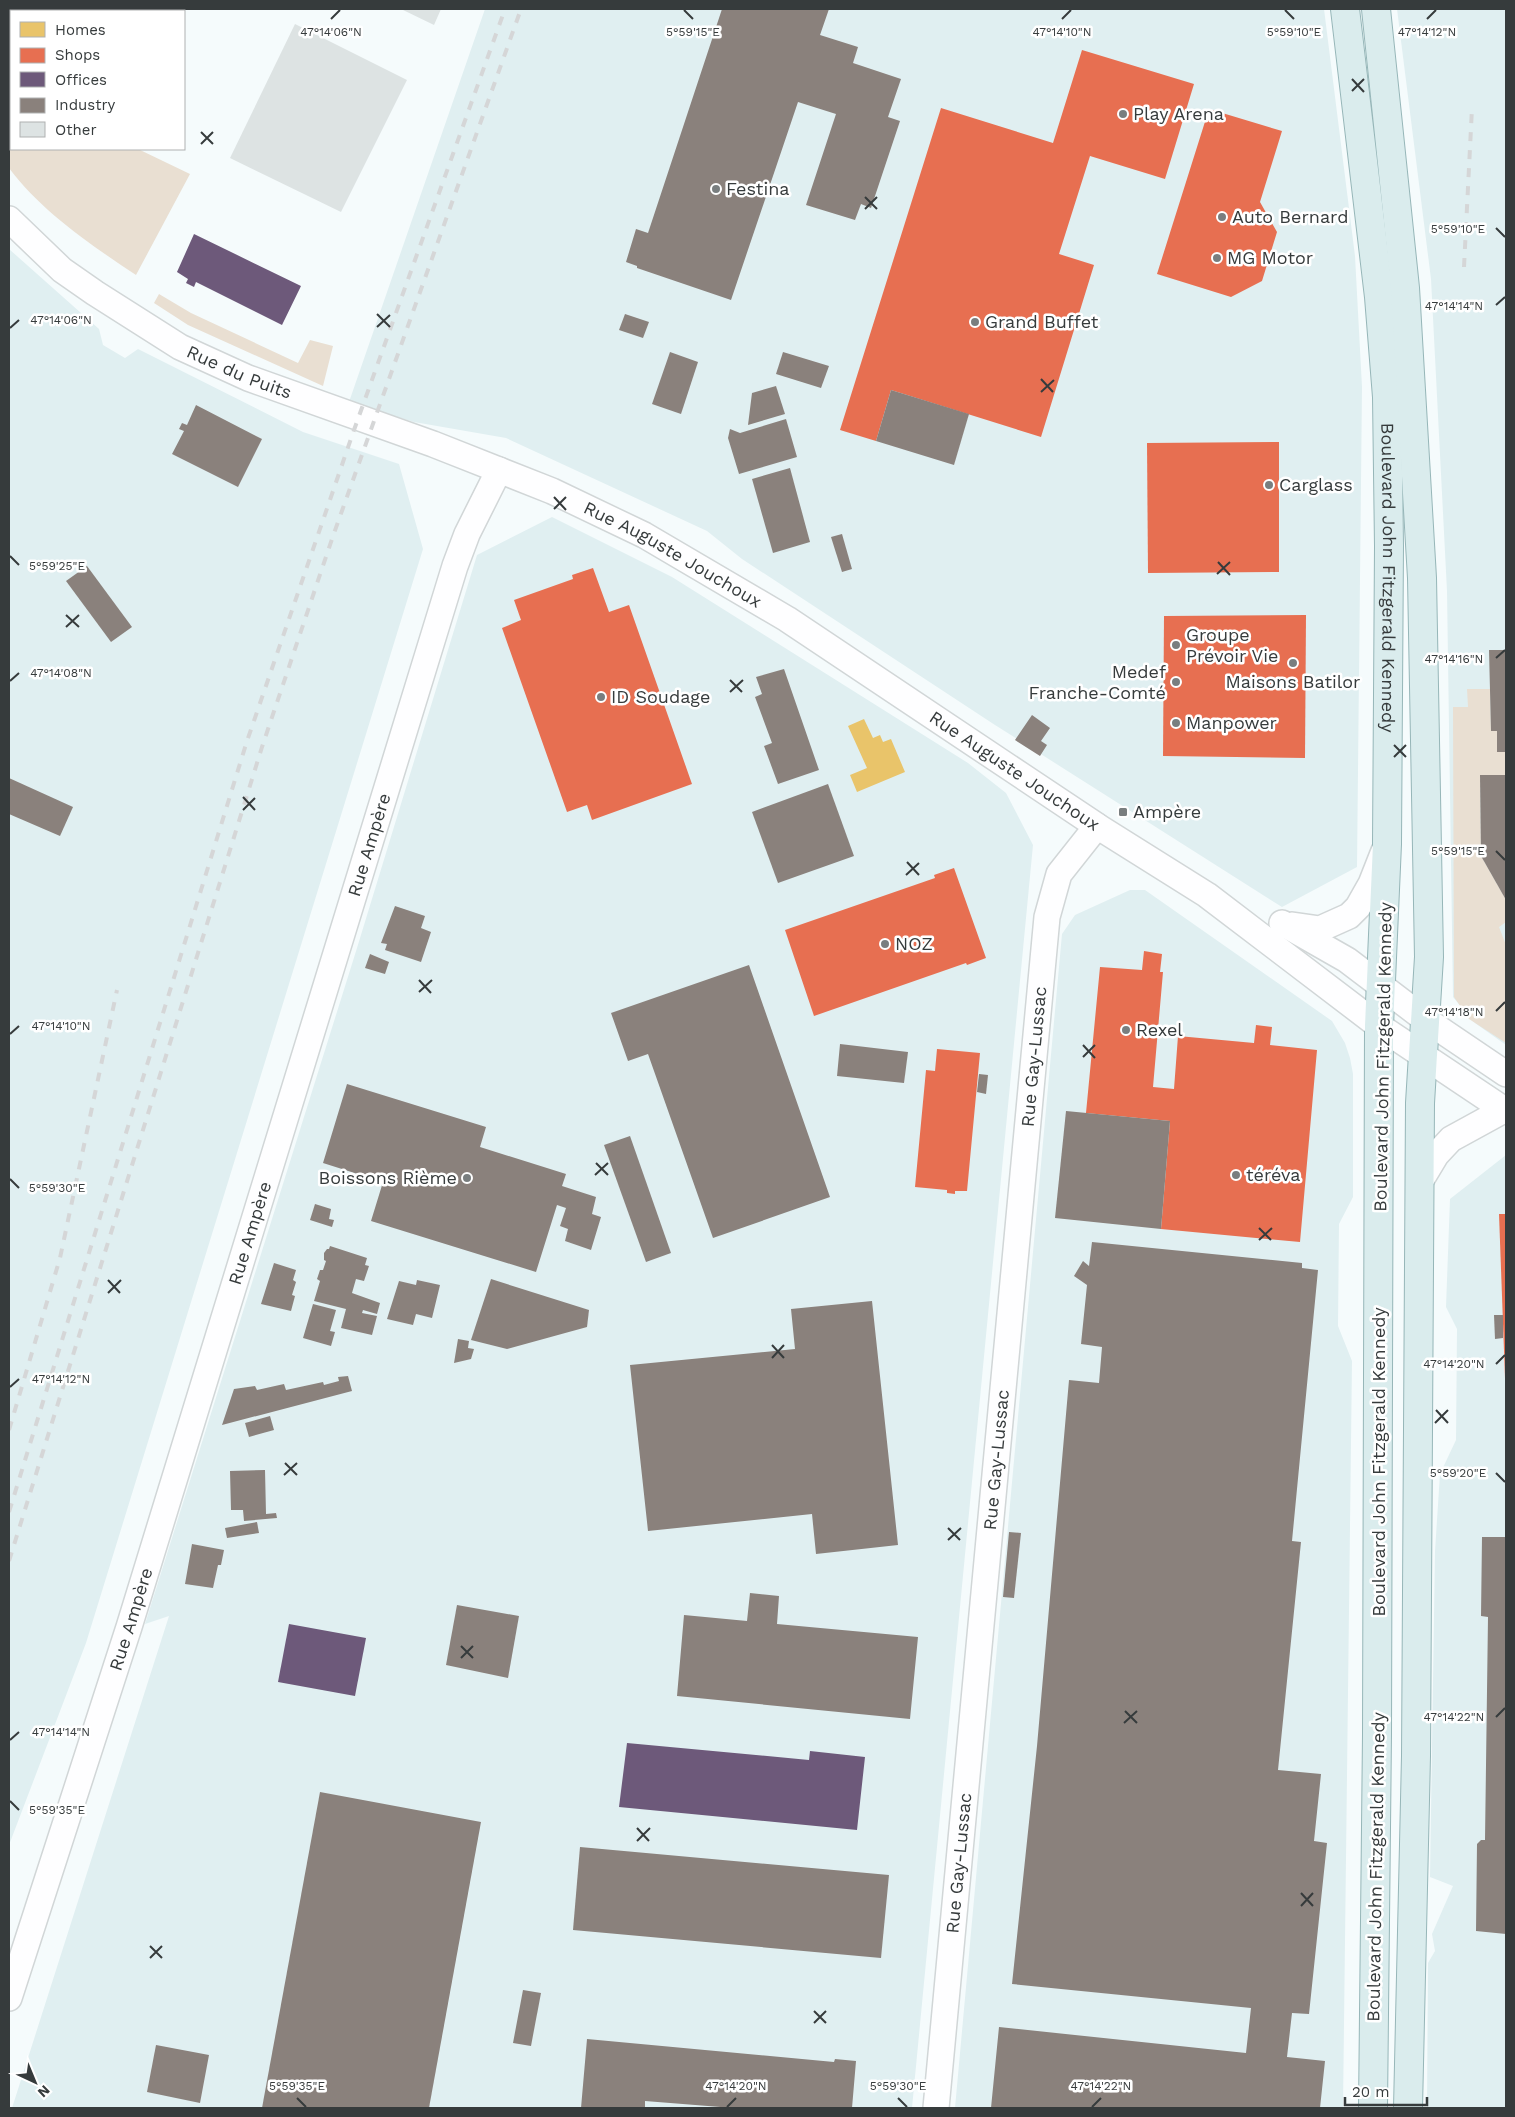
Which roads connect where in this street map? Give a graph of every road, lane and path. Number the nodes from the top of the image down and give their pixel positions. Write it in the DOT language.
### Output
graph roads {
  1 [pos="1345,9"];
  2 [pos="1376,9"];
  3 [pos="9,219"];
  4 [pos="499,470"];
  5 [pos="1097,826"];
  6 [pos="1387,844"];
  7 [pos="1207,895"];
  8 [pos="1282,923"];
  9 [pos="1381,986"];
  10 [pos="1426,1020"];
  11 [pos="1379,1026"];
  12 [pos="1423,1056"];
  13 [pos="1506,1074"];
  14 [pos="1505,1111"];
  15 [pos="1421,1180"];
  16 [pos="9,1998"];
  17 [pos="936,2108"];
  18 [pos="1373,2108"];
  19 [pos="1408,2108"];
  1 -- 6 [label="main road, Boulevard John Fitzgerald Kennedy"];
  2 -- 10 [label="main road, Boulevard John Fitzgerald Kennedy"];
  3 -- 4 [label="street, Rue du Puits"];
  4 -- 5 [label="street, Rue Auguste Jouchoux"];
  4 -- 16 [label="street, Rue Ampère"];
  5 -- 7 [label="street, Rue Auguste Jouchoux"];
  5 -- 17 [label="street, Rue Gay-Lussac"];
  6 -- 8 [label="street"];
  6 -- 9 [label="main road, Boulevard John Fitzgerald Kennedy"];
  7 -- 8 [label="street"];
  7 -- 11 [label="street, Rue Auguste Jouchoux"];
  8 -- 9 [label="street"];
  9 -- 10 [label="street"];
  9 -- 11 [label="main road, Boulevard John Fitzgerald Kennedy"];
  10 -- 12 [label="main road, Boulevard John Fitzgerald Kennedy"];
  10 -- 13 [label="street"];
  11 -- 12 [label="street, Rue Auguste Jouchoux"];
  11 -- 18 [label="main road, Boulevard John Fitzgerald Kennedy"];
  12 -- 14 [label="street, Rue Auguste Jouchoux"];
  12 -- 15 [label="main road, Boulevard John Fitzgerald Kennedy"];
  14 -- 15 [label="street"];
  15 -- 19 [label="main road, Boulevard John Fitzgerald Kennedy"];
}
